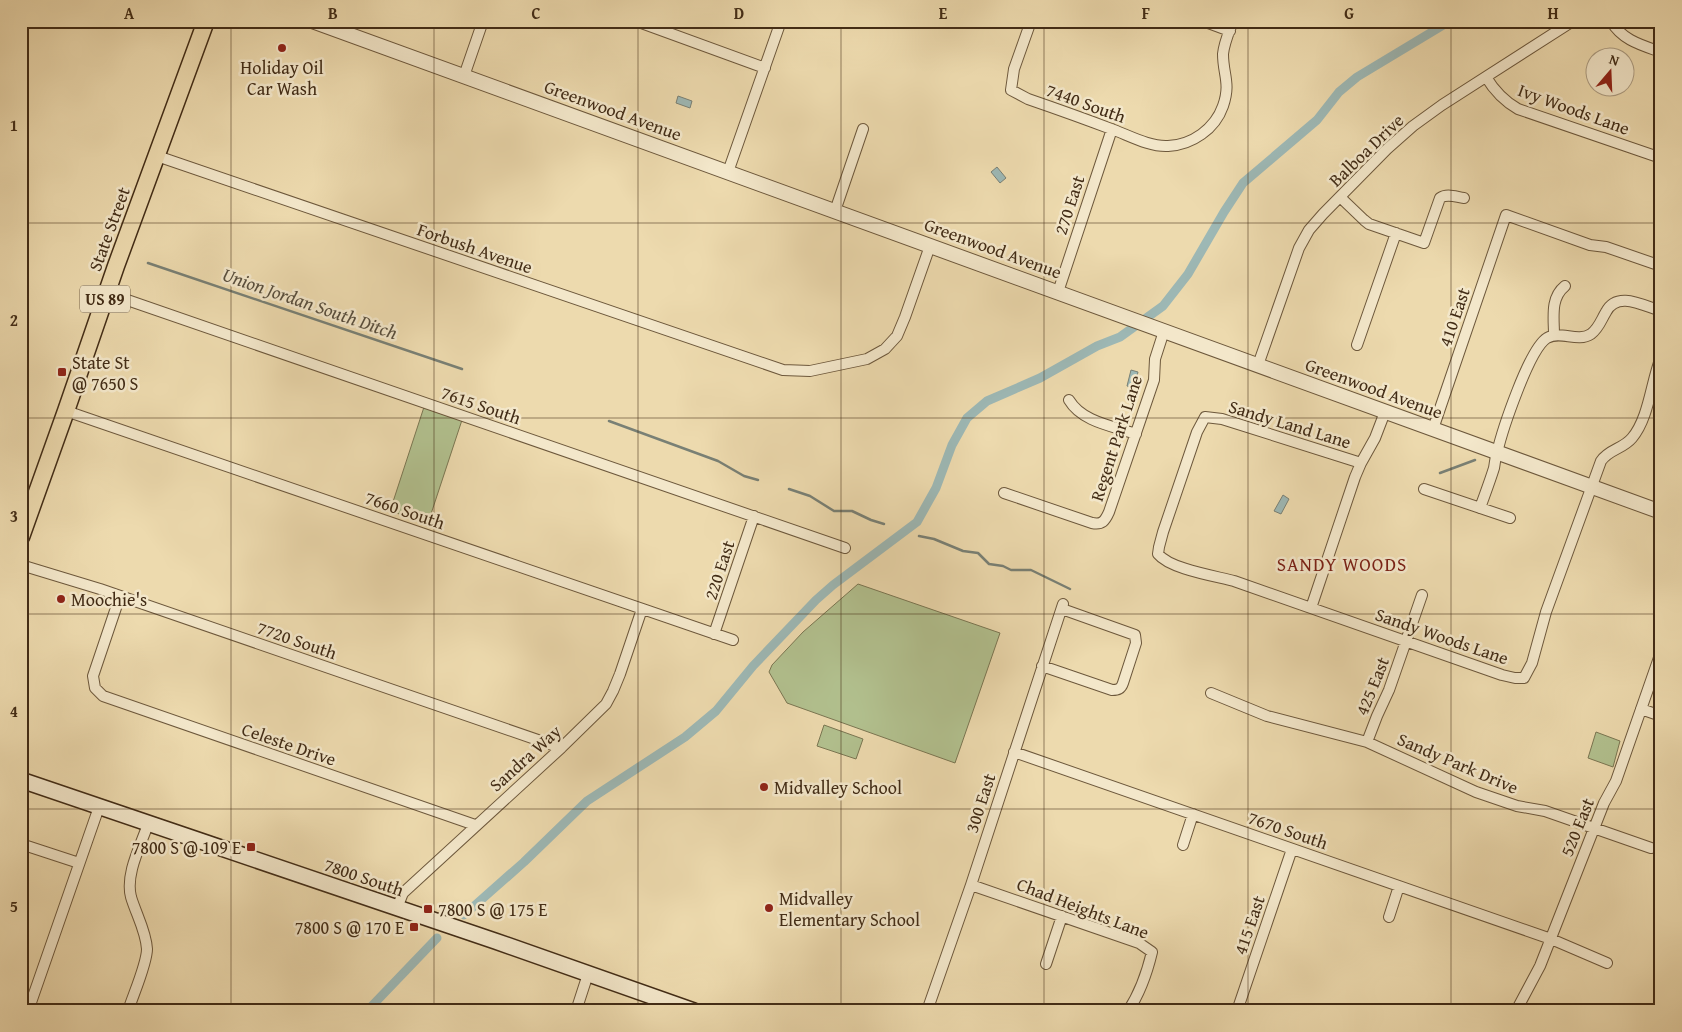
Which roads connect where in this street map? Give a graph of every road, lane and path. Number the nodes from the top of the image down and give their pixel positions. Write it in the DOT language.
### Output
graph roads {
  1 [pos="206,21"];
  2 [pos="312,21"];
  3 [pos="483,21"];
  4 [pos="636,21"];
  5 [pos="781,21"];
  6 [pos="1031,21"];
  7 [pos="1203,21"];
  8 [pos="1573,21"];
  9 [pos="1610,21"];
  10 [pos="1231,26"];
  11 [pos="1661,52"];
  12 [pos="765,68"];
  13 [pos="464,76"];
  14 [pos="1486,77"];
  15 [pos="863,129"];
  16 [pos="1112,129"];
  17 [pos="158,156"];
  18 [pos="1661,158"];
  19 [pos="728,172"];
  20 [pos="1340,196"];
  21 [pos="1464,198"];
  22 [pos="835,211"];
  23 [pos="1396,233"];
  24 [pos="930,246"];
  25 [pos="1661,266"];
  26 [pos="1565,286"];
  27 [pos="1058,292"];
  28 [pos="107,293"];
  29 [pos="1661,311"];
  30 [pos="1160,329"];
  31 [pos="1554,335"];
  32 [pos="1357,345"];
  33 [pos="1661,357"];
  34 [pos="1258,365"];
  35 [pos="1069,400"];
  36 [pos="66,412"];
  37 [pos="1385,412"];
  38 [pos="1433,429"];
  39 [pos="1136,434"];
  40 [pos="1497,452"];
  41 [pos="1361,463"];
  42 [pos="1592,487"];
  43 [pos="1424,488"];
  44 [pos="1004,493"];
  45 [pos="1480,508"];
  46 [pos="1661,512"];
  47 [pos="754,516"];
  48 [pos="1510,518"];
  49 [pos="21,537"];
  50 [pos="845,548"];
  51 [pos="1158,554"];
  52 [pos="21,565"];
  53 [pos="1422,595"];
  54 [pos="120,596"];
  55 [pos="1311,608"];
  56 [pos="642,609"];
  57 [pos="714,634"];
  58 [pos="733,640"];
  59 [pos="1406,642"];
  60 [pos="1661,652"];
  61 [pos="1042,666"];
  62 [pos="1211,693"];
  63 [pos="1641,709"];
  64 [pos="1661,716"];
  65 [pos="1368,742"];
  66 [pos="561,748"];
  67 [pos="1014,752"];
  68 [pos="21,780"];
  69 [pos="99,806"];
  70 [pos="1193,814"];
  71 [pos="148,824"];
  72 [pos="475,825"];
  73 [pos="1594,828"];
  74 [pos="21,844"];
  75 [pos="1183,845"];
  76 [pos="1652,848"];
  77 [pos="1292,849"];
  78 [pos="79,863"];
  79 [pos="971,885"];
  80 [pos="1399,886"];
  81 [pos="397,908"];
  82 [pos="1062,916"];
  83 [pos="1389,916"];
  84 [pos="1551,938"];
  85 [pos="1608,963"];
  86 [pos="1046,964"];
  87 [pos="588,974"];
  88 [pos="28,1011"];
  89 [pos="128,1011"];
  90 [pos="576,1011"];
  91 [pos="694,1011"];
  92 [pos="927,1011"];
  93 [pos="1128,1011"];
  94 [pos="1237,1011"];
  95 [pos="1516,1011"];
  1 -- 17 [label="main road, State Street / US 89"];
  2 -- 13 [label="street, Greenwood Avenue"];
  3 -- 13 [label="street"];
  4 -- 12 [label="street"];
  5 -- 12 [label="street"];
  6 -- 16 [label="street, 7440 South"];
  7 -- 10 [label="street"];
  8 -- 14 [label="street, Balboa Drive"];
  9 -- 11 [label="street"];
  10 -- 16 [label="street, 7440 South"];
  12 -- 19 [label="street"];
  13 -- 19 [label="street, Greenwood Avenue"];
  14 -- 18 [label="street, Ivy Woods Lane"];
  14 -- 20 [label="street, Balboa Drive"];
  15 -- 22 [label="street"];
  16 -- 27 [label="street, 270 East"];
  17 -- 24 [label="street, Forbush Avenue"];
  17 -- 28 [label="main road, State Street / US 89"];
  19 -- 22 [label="street, Greenwood Avenue"];
  20 -- 23 [label="street"];
  20 -- 34 [label="street, Balboa Drive"];
  21 -- 23 [label="street"];
  22 -- 24 [label="street, Greenwood Avenue"];
  23 -- 32 [label="street"];
  24 -- 27 [label="street, Greenwood Avenue"];
  25 -- 38 [label="street, 410 East"];
  26 -- 31 [label="street"];
  27 -- 30 [label="street, Greenwood Avenue"];
  28 -- 36 [label="main road, State Street / US 89"];
  28 -- 47 [label="street, 7615 South"];
  29 -- 31 [label="street"];
  30 -- 34 [label="street, Greenwood Avenue"];
  30 -- 39 [label="street, Regent Park Lane"];
  31 -- 40 [label="street"];
  33 -- 42 [label="street"];
  34 -- 37 [label="street, Greenwood Avenue"];
  35 -- 39 [label="street"];
  36 -- 49 [label="main road, State Street / US 89"];
  36 -- 56 [label="street, 7660 South"];
  37 -- 38 [label="street, Greenwood Avenue"];
  37 -- 41 [label="street"];
  38 -- 40 [label="street, Greenwood Avenue"];
  39 -- 44 [label="street, Regent Park Lane"];
  40 -- 42 [label="street, Greenwood Avenue"];
  40 -- 45 [label="street"];
  41 -- 51 [label="street, Sandy Land Lane"];
  41 -- 55 [label="street"];
  42 -- 46 [label="street, Greenwood Avenue"];
  42 -- 59 [label="street, Sandy Woods Lane"];
  43 -- 45 [label="street"];
  45 -- 48 [label="street"];
  47 -- 50 [label="street, 7615 South"];
  47 -- 57 [label="street, 220 East"];
  51 -- 55 [label="street, Sandy Woods Lane"];
  52 -- 54 [label="street, 7720 South"];
  53 -- 59 [label="street, 425 East"];
  54 -- 66 [label="street, 7720 South"];
  54 -- 72 [label="street, Celeste Drive"];
  55 -- 59 [label="street, Sandy Woods Lane"];
  56 -- 57 [label="street, 7660 South"];
  56 -- 66 [label="street, Sandra Way"];
  57 -- 58 [label="street, 7660 South"];
  59 -- 65 [label="street, 425 East"];
  60 -- 63 [label="street, 520 East"];
  61 -- 61 [label="street, 300 East"];
  61 -- 67 [label="street, 300 East"];
  62 -- 65 [label="street, Sandy Park Drive"];
  63 -- 64 [label="street"];
  63 -- 73 [label="street, 520 East"];
  65 -- 73 [label="street, Sandy Park Drive"];
  66 -- 72 [label="street, Sandra Way"];
  67 -- 70 [label="street, 7670 South"];
  67 -- 79 [label="street, 300 East"];
  68 -- 69 [label="main road, 7800 South"];
  69 -- 71 [label="main road, 7800 South"];
  69 -- 78 [label="street"];
  70 -- 75 [label="street"];
  70 -- 77 [label="street, 7670 South"];
  71 -- 81 [label="main road, 7800 South"];
  71 -- 89 [label="street"];
  72 -- 81 [label="street, Sandra Way"];
  73 -- 76 [label="street, Sandy Park Drive"];
  73 -- 84 [label="street, 520 East"];
  74 -- 78 [label="street"];
  77 -- 80 [label="street, 7670 South"];
  77 -- 94 [label="street, 415 East"];
  78 -- 88 [label="street"];
  79 -- 82 [label="street, Chad Heights Lane"];
  79 -- 92 [label="street, 300 East"];
  80 -- 83 [label="street"];
  80 -- 84 [label="street, 7670 South"];
  81 -- 87 [label="main road, 7800 South"];
  82 -- 86 [label="street"];
  82 -- 93 [label="street, Chad Heights Lane"];
  84 -- 85 [label="street, 7670 South"];
  84 -- 95 [label="street, 520 East"];
  87 -- 90 [label="street"];
  87 -- 91 [label="main road, 7800 South"];
}
